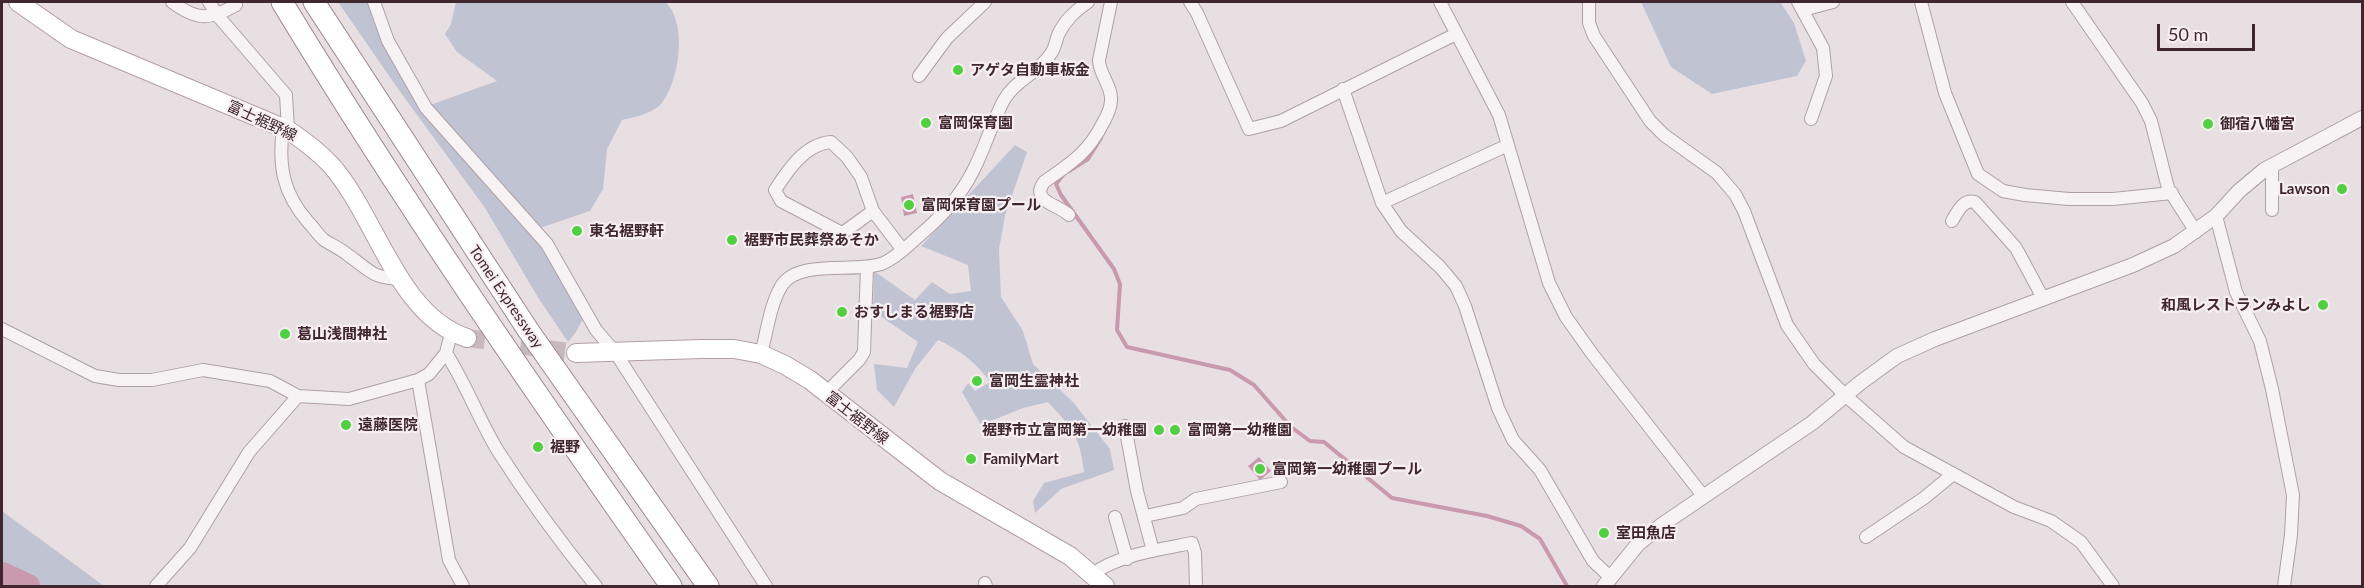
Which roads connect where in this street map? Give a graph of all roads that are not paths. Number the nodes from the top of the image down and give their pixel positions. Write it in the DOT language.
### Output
graph roads {
  1 [pos="18,2"];
  2 [pos="172,2"];
  3 [pos="209,2"];
  4 [pos="282,2"];
  5 [pos="314,2"];
  6 [pos="374,2"];
  7 [pos="985,2"];
  8 [pos="1111,2"];
  9 [pos="1190,2"];
  10 [pos="1440,2"];
  11 [pos="1589,2"];
  12 [pos="1833,2"];
  13 [pos="1921,2"];
  14 [pos="2072,2"];
  15 [pos="1083,3"];
  16 [pos="236,5"];
  17 [pos="1801,6"];
  18 [pos="218,16"];
  19 [pos="1456,34"];
  20 [pos="919,76"];
  21 [pos="1343,89"];
  22 [pos="2362,118"];
  23 [pos="1810,119"];
  24 [pos="286,129"];
  25 [pos="1508,145"];
  26 [pos="2272,166"];
  27 [pos="2172,193"];
  28 [pos="1382,203"];
  29 [pos="2272,210"];
  30 [pos="873,211"];
  31 [pos="1069,215"];
  32 [pos="2216,216"];
  33 [pos="1952,221"];
  34 [pos="2196,232"];
  35 [pos="902,249"];
  36 [pos="867,267"];
  37 [pos="401,279"];
  38 [pos="2043,298"];
  39 [pos="2,329"];
  40 [pos="459,336"];
  41 [pos="615,352"];
  42 [pos="446,353"];
  43 [pos="576,353"];
  44 [pos="761,354"];
  45 [pos="418,380"];
  46 [pos="826,393"];
  47 [pos="298,396"];
  48 [pos="1845,396"];
  49 [pos="1125,426"];
  50 [pos="1953,474"];
  51 [pos="1281,482"];
  52 [pos="1704,497"];
  53 [pos="1145,516"];
  54 [pos="1115,517"];
  55 [pos="1866,537"];
  56 [pos="1153,551"];
  57 [pos="1126,559"];
  58 [pos="1099,580"];
  59 [pos="1607,582"];
  60 [pos="156,586"];
  61 [pos="463,586"];
  62 [pos="596,586"];
  63 [pos="671,586"];
  64 [pos="708,586"];
  65 [pos="766,586"];
  66 [pos="1196,586"];
  67 [pos="2113,586"];
  68 [pos="2284,586"];
  1 -- 24 [label="main road, 富士裾野線"];
  2 -- 18 [label="street"];
  3 -- 18 [label="street"];
  4 -- 63 [label="highway, Tomei Expressway"];
  5 -- 64 [label="highway, Tomei Expressway"];
  6 -- 41 [label="street"];
  7 -- 20 [label="street"];
  8 -- 31 [label="street"];
  9 -- 21 [label="street"];
  10 -- 19 [label="street"];
  11 -- 48 [label="street"];
  12 -- 17 [label="street"];
  13 -- 27 [label="street"];
  14 -- 27 [label="street"];
  15 -- 35 [label="street"];
  16 -- 18 [label="street"];
  17 -- 23 [label="street"];
  18 -- 24 [label="street"];
  19 -- 21 [label="street"];
  19 -- 25 [label="street"];
  21 -- 28 [label="street"];
  22 -- 26 [label="street"];
  24 -- 37 [label="main road, 富士裾野線"];
  24 -- 37 [label="street"];
  25 -- 28 [label="street"];
  25 -- 52 [label="street"];
  26 -- 29 [label="street"];
  26 -- 32 [label="street"];
  27 -- 34 [label="street"];
  28 -- 59 [label="street"];
  30 -- 30 [label="street"];
  30 -- 35 [label="street"];
  32 -- 34 [label="street"];
  32 -- 68 [label="street"];
  33 -- 38 [label="street"];
  34 -- 38 [label="street"];
  35 -- 36 [label="street"];
  36 -- 44 [label="street"];
  36 -- 46 [label="street"];
  37 -- 40 [label="main road, 富士裾野線"];
  38 -- 48 [label="street"];
  39 -- 47 [label="street"];
  40 -- 42 [label="street"];
  41 -- 43 [label="main road, 富士裾野線"];
  41 -- 44 [label="main road, 富士裾野線"];
  41 -- 65 [label="street"];
  42 -- 45 [label="street"];
  42 -- 62 [label="street"];
  44 -- 46 [label="main road, 富士裾野線"];
  45 -- 47 [label="street"];
  45 -- 61 [label="street"];
  46 -- 58 [label="main road, 富士裾野線"];
  47 -- 60 [label="street"];
  48 -- 50 [label="street"];
  48 -- 52 [label="street"];
  49 -- 53 [label="street"];
  50 -- 55 [label="street"];
  50 -- 67 [label="street"];
  51 -- 53 [label="street"];
  52 -- 59 [label="street"];
  53 -- 56 [label="street"];
  54 -- 57 [label="street"];
  56 -- 57 [label="street"];
  56 -- 66 [label="street"];
  57 -- 58 [label="street"];
}
